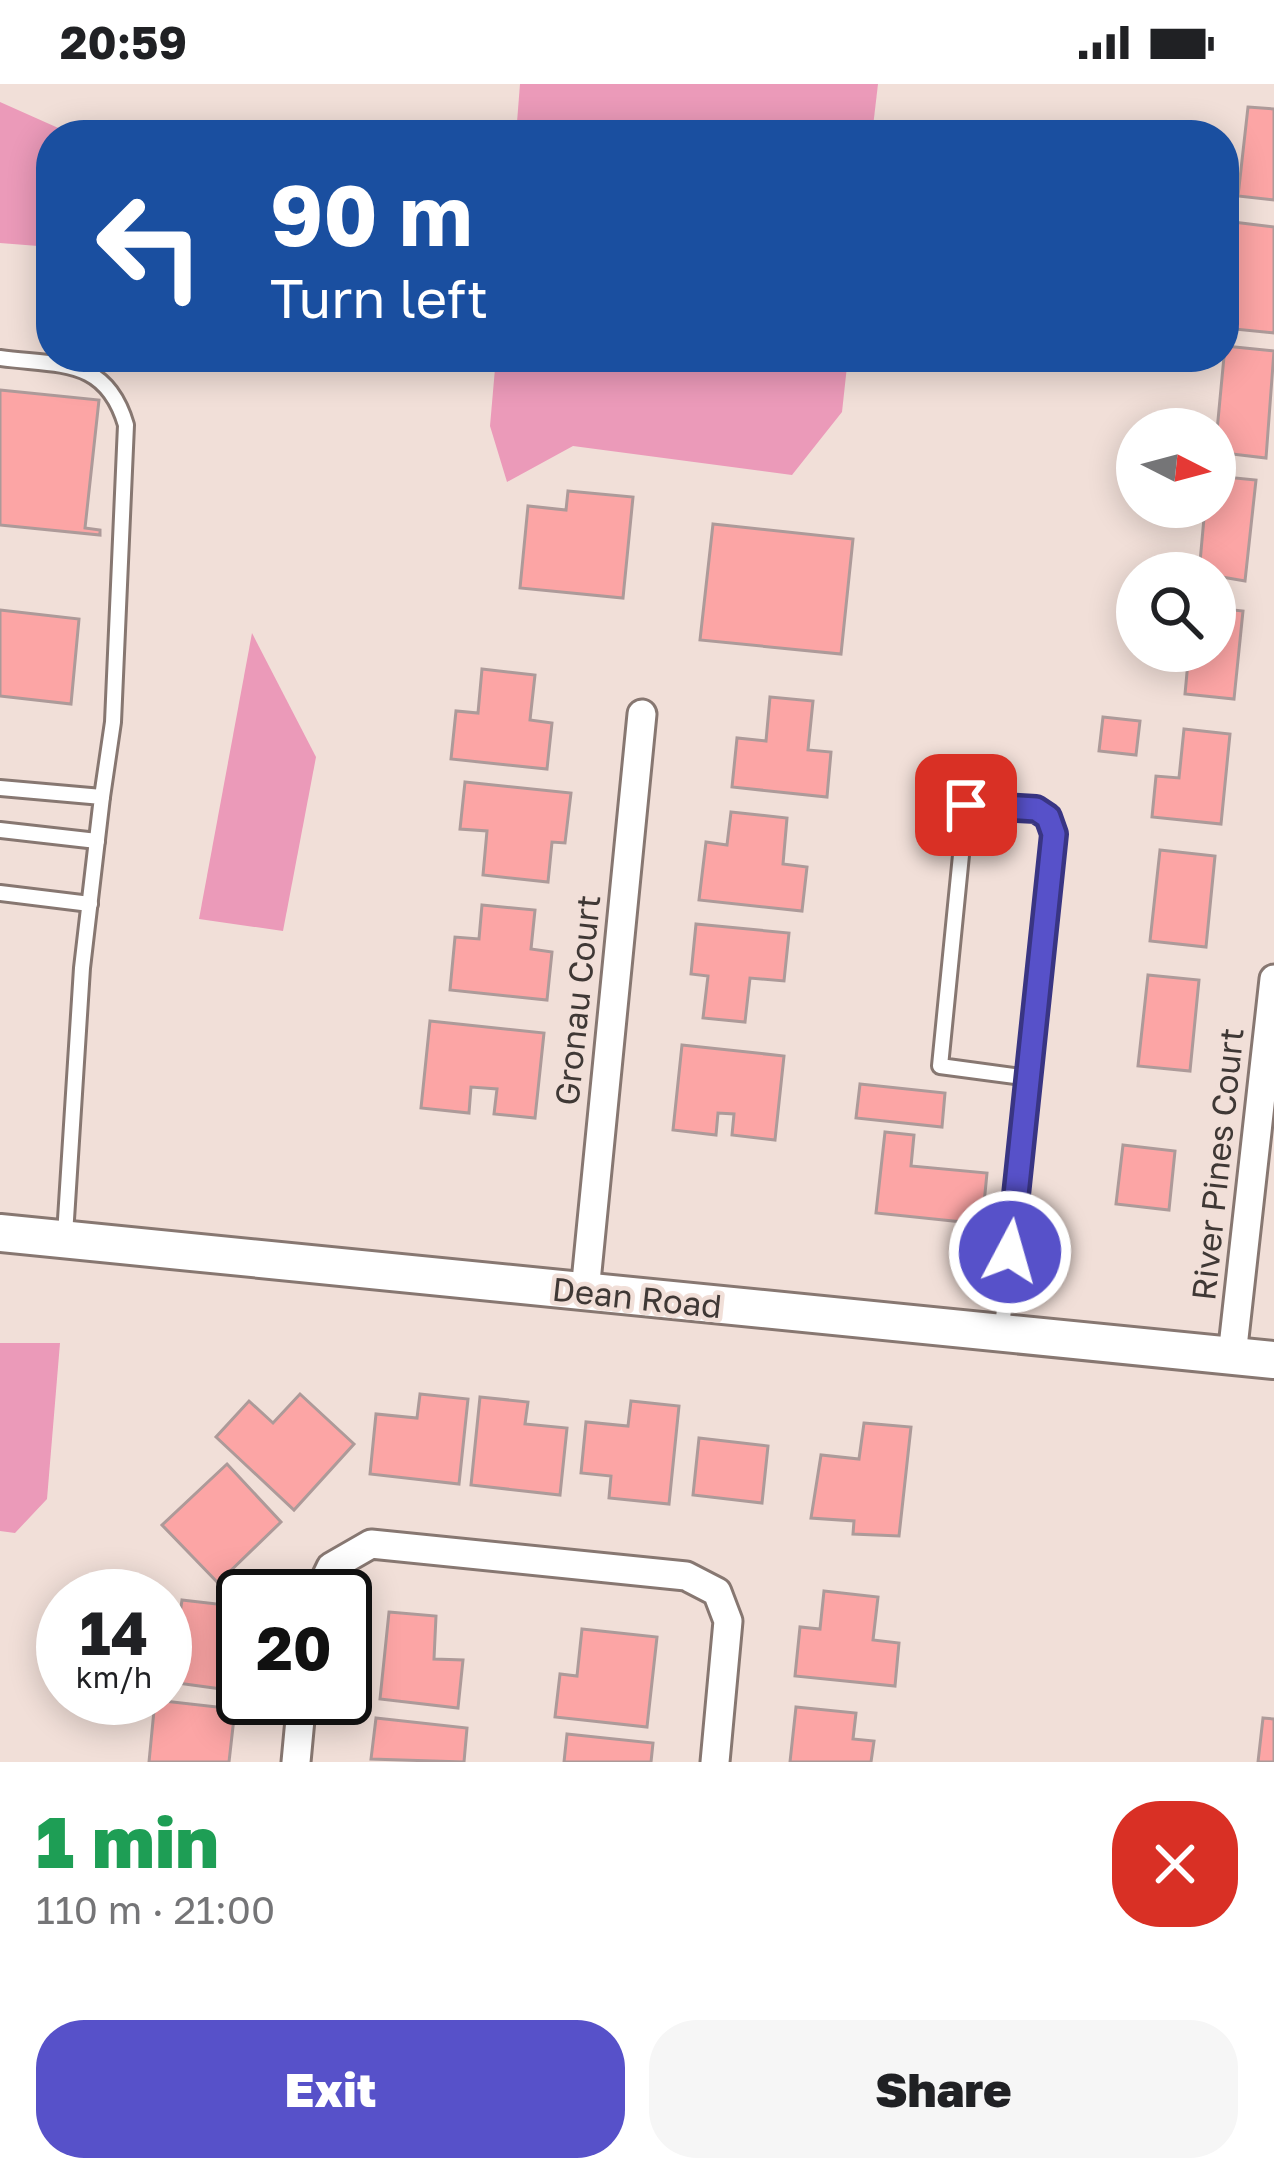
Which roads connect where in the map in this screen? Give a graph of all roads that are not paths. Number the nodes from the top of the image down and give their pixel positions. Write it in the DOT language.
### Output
graph roads {
  1 [pos="0,358"];
  2 [pos="36,363"];
  3 [pos="90,372"];
  4 [pos="642,714"];
  5 [pos="0,788"];
  6 [pos="103,796"];
  7 [pos="0,830"];
  8 [pos="97,841"];
  9 [pos="0,893"];
  10 [pos="90,904"];
  11 [pos="1274,979"];
  12 [pos="1029,1078"];
  13 [pos="0,1233"];
  14 [pos="64,1240"];
  15 [pos="585,1292"];
  16 [pos="1001,1334"];
  17 [pos="1232,1356"];
  18 [pos="1274,1360"];
  19 [pos="331,1569"];
  20 [pos="299,1725"];
  21 [pos="296,1762"];
  22 [pos="715,1762"];
  1 -- 2 [label="lane"];
  3 -- 6 [label="lane"];
  4 -- 15 [label="street, Gronau Court"];
  5 -- 6 [label="lane"];
  6 -- 8 [label="lane"];
  7 -- 8 [label="lane"];
  8 -- 10 [label="lane"];
  9 -- 10 [label="lane"];
  10 -- 14 [label="lane"];
  11 -- 17 [label="street, River Pines Court"];
  12 -- 12 [label="lane"];
  12 -- 16 [label="lane"];
  13 -- 14 [label="main road, Dean Road"];
  14 -- 15 [label="main road, Dean Road"];
  15 -- 16 [label="main road, Dean Road"];
  16 -- 17 [label="main road, Dean Road"];
  17 -- 18 [label="main road, Dean Road"];
  19 -- 22 [label="street"];
  20 -- 21 [label="street"];
}
